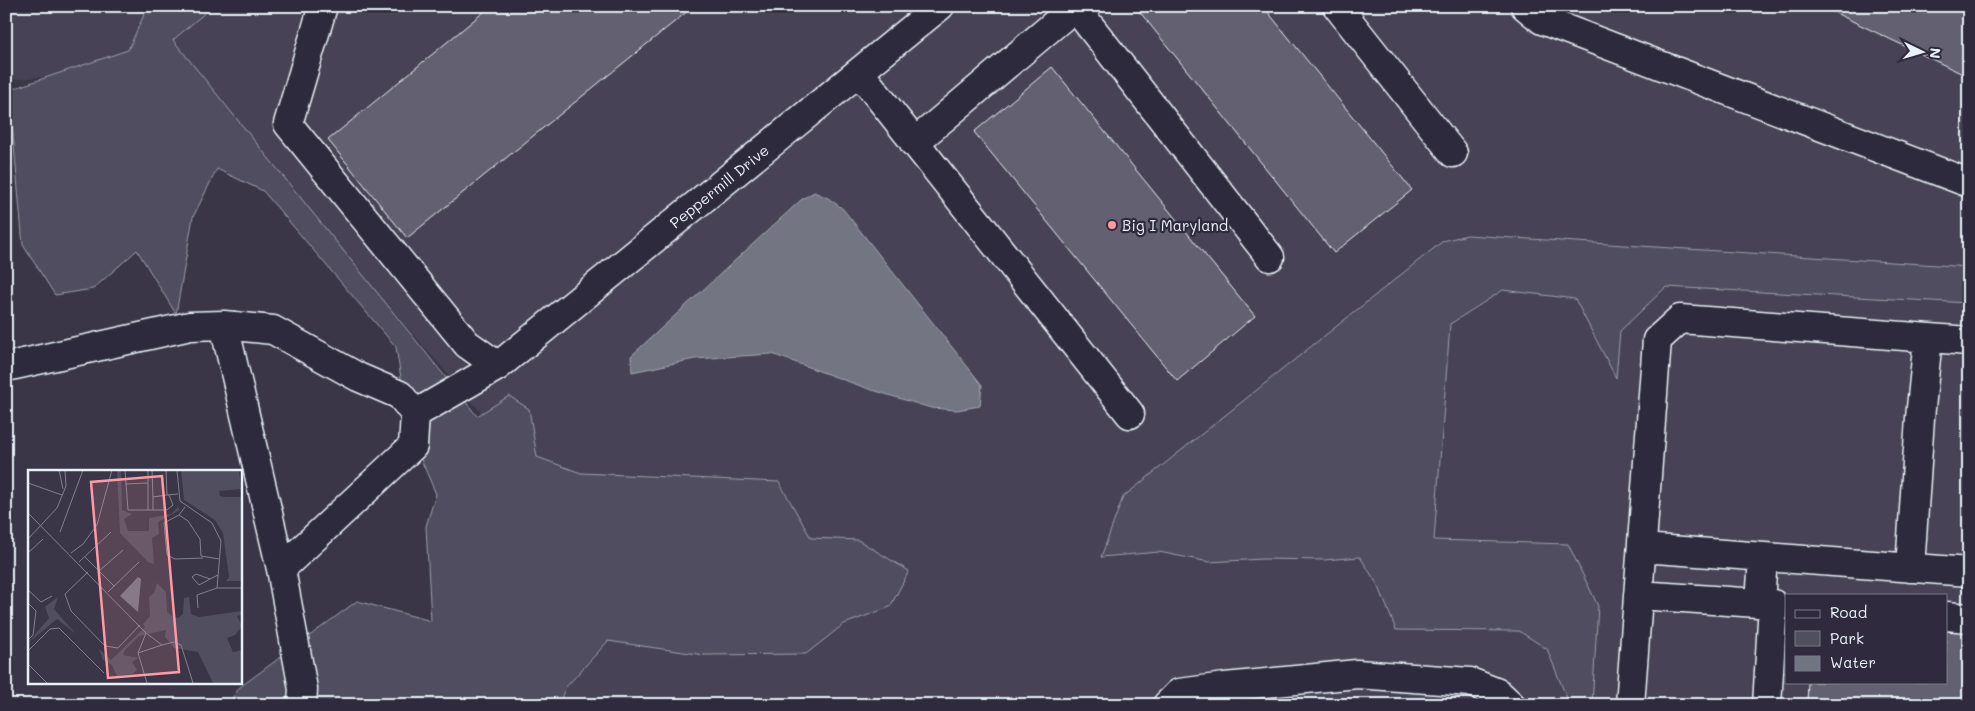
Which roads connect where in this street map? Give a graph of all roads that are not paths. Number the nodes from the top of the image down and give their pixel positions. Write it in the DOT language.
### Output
graph roads {
  1 [pos="324,6"];
  2 [pos="940,6"];
  3 [pos="1337,6"];
  4 [pos="1525,6"];
  5 [pos="1076,7"];
  6 [pos="859,72"];
  7 [pos="914,143"];
  8 [pos="1453,153"];
  9 [pos="1969,183"];
  10 [pos="1270,258"];
  11 [pos="224,325"];
  12 [pos="1928,338"];
  13 [pos="1969,341"];
  14 [pos="498,366"];
  15 [pos="6,367"];
  16 [pos="415,414"];
  17 [pos="1130,414"];
  18 [pos="1642,548"];
  19 [pos="1763,557"];
  20 [pos="1910,568"];
  21 [pos="281,569"];
  22 [pos="1969,572"];
  23 [pos="1638,595"];
  24 [pos="1773,604"];
  25 [pos="1948,616"];
  26 [pos="1969,618"];
  27 [pos="302,705"];
  28 [pos="1167,705"];
  29 [pos="1511,705"];
  30 [pos="1630,705"];
  31 [pos="1767,705"];
  1 -- 14 [label="street"];
  2 -- 6 [label="street, Peppermill Drive"];
  3 -- 8 [label="street"];
  4 -- 9 [label="street"];
  5 -- 7 [label="street"];
  5 -- 10 [label="street"];
  6 -- 7 [label="street"];
  6 -- 14 [label="street, Peppermill Drive"];
  7 -- 17 [label="street"];
  11 -- 15 [label="street"];
  11 -- 16 [label="street"];
  11 -- 21 [label="street"];
  12 -- 13 [label="street"];
  12 -- 18 [label="street"];
  12 -- 20 [label="street"];
  14 -- 16 [label="street, Peppermill Drive"];
  16 -- 21 [label="street"];
  18 -- 19 [label="street"];
  18 -- 23 [label="street"];
  19 -- 20 [label="street"];
  19 -- 24 [label="street"];
  20 -- 22 [label="street"];
  21 -- 27 [label="street"];
  23 -- 24 [label="street"];
  23 -- 30 [label="street"];
  24 -- 31 [label="street"];
  25 -- 26 [label="street"];
  28 -- 29 [label="street"];
}
